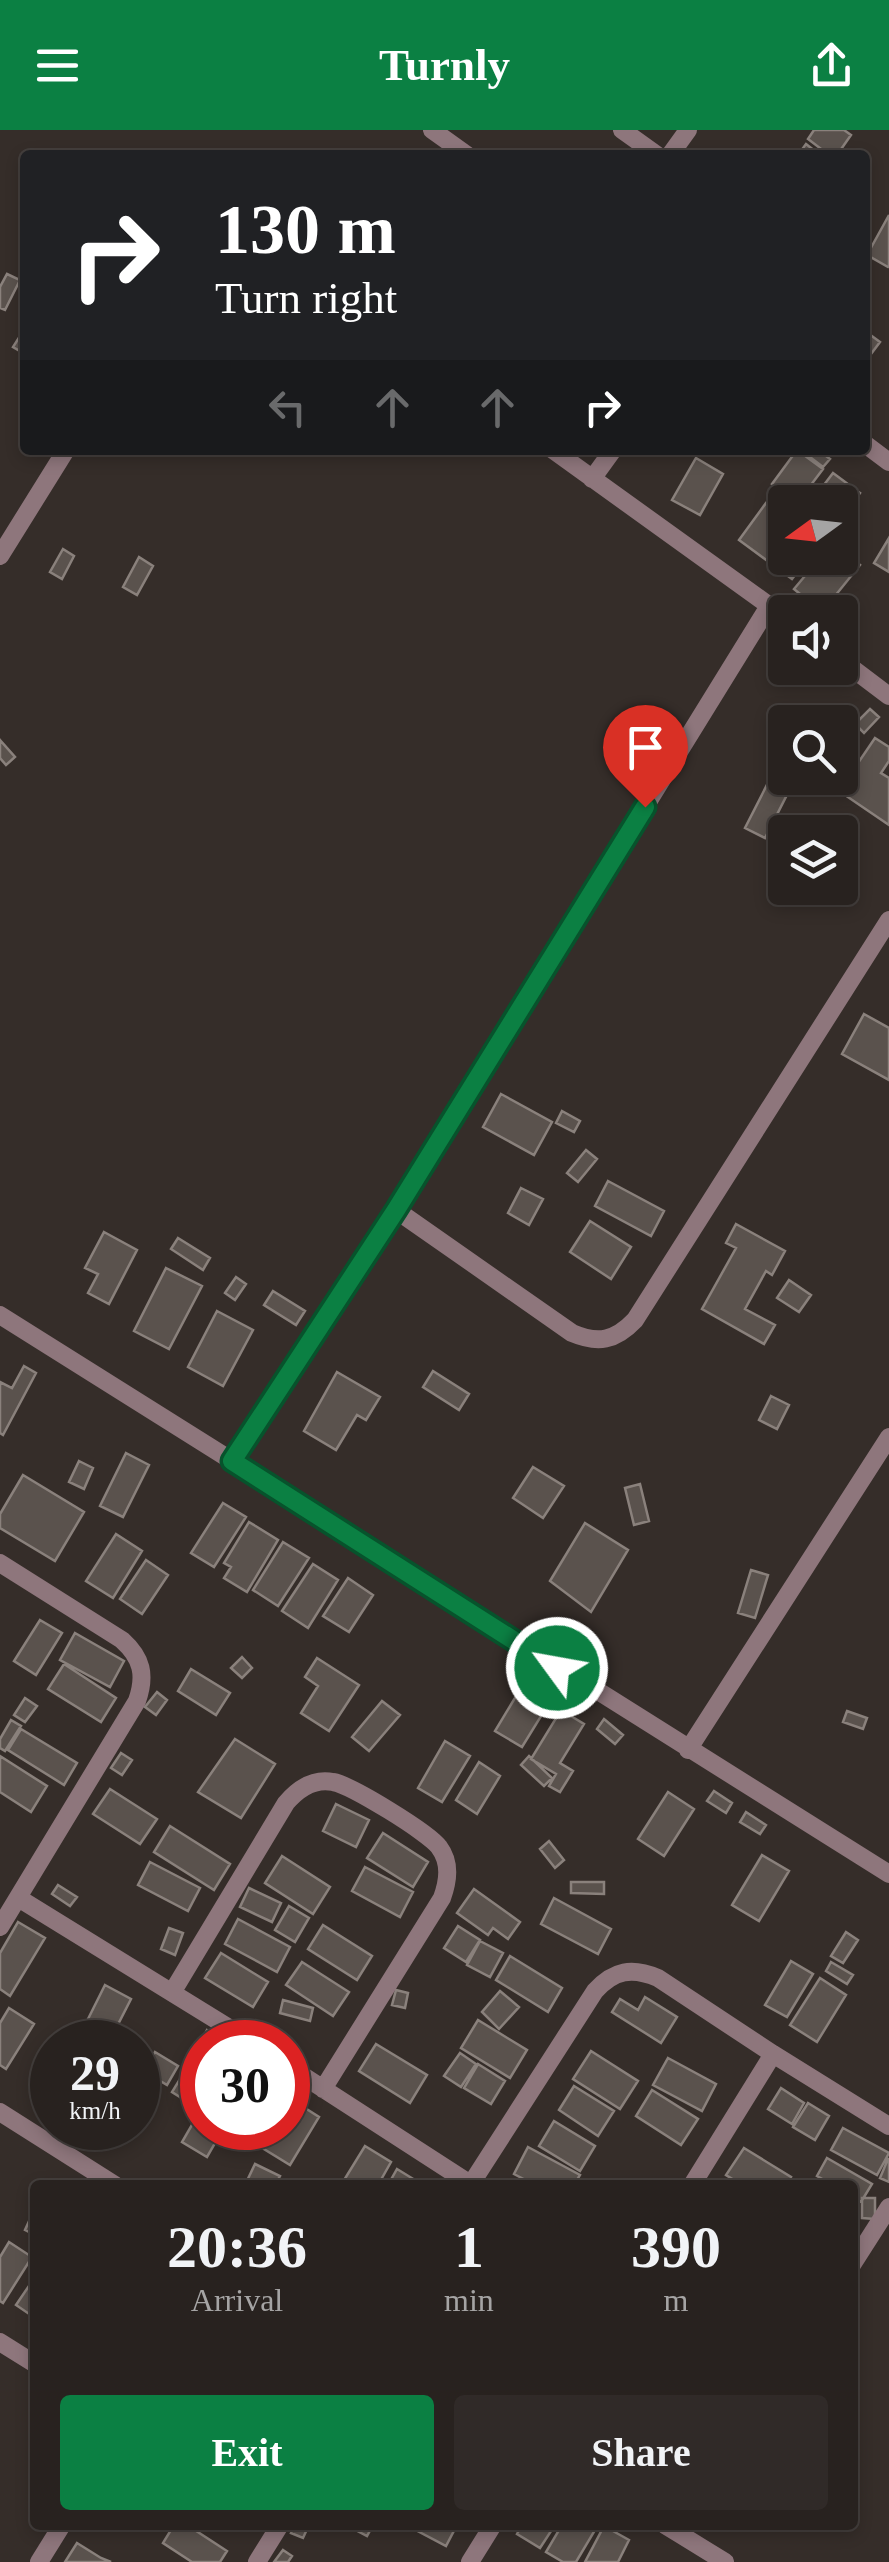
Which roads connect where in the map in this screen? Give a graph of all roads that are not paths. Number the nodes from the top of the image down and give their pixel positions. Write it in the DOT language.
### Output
graph roads {
  1 [pos="432,130"];
  2 [pos="622,130"];
  3 [pos="460,150"];
  4 [pos="651,150"];
  5 [pos="63,455"];
  6 [pos="559,455"];
  7 [pos="609,455"];
  8 [pos="592,479"];
  9 [pos="0,556"];
  10 [pos="768,605"];
  11 [pos="768,625"];
  12 [pos="858,673"];
  13 [pos="889,696"];
  14 [pos="889,920"];
  15 [pos="396,1210"];
  16 [pos="0,1315"];
  17 [pos="889,1437"];
  18 [pos="232,1461"];
  19 [pos="0,1563"];
  20 [pos="688,1750"];
  21 [pos="889,1874"];
  22 [pos="20,1898"];
  23 [pos="0,1927"];
  24 [pos="173,1991"];
  25 [pos="218,2020"];
  26 [pos="772,2054"];
  27 [pos="310,2080"];
  28 [pos="323,2089"];
  29 [pos="0,2112"];
  30 [pos="889,2126"];
  31 [pos="107,2180"];
  32 [pos="464,2180"];
  33 [pos="475,2180"];
  34 [pos="695,2180"];
  35 [pos="889,2207"];
  36 [pos="858,2256"];
  37 [pos="0,2342"];
  38 [pos="30,2361"];
  39 [pos="59,2530"];
  40 [pos="277,2530"];
  41 [pos="491,2530"];
  42 [pos="690,2531"];
  43 [pos="39,2562"];
  44 [pos="257,2562"];
  45 [pos="470,2562"];
  46 [pos="724,2562"];
  1 -- 3 [label="street"];
  2 -- 4 [label="street"];
  5 -- 9 [label="street"];
  6 -- 8 [label="street"];
  7 -- 8 [label="street"];
  8 -- 10 [label="street"];
  11 -- 15 [label="street"];
  12 -- 13 [label="street"];
  14 -- 15 [label="street"];
  15 -- 18 [label="street"];
  16 -- 18 [label="street"];
  17 -- 20 [label="street"];
  18 -- 20 [label="street"];
  19 -- 22 [label="street"];
  20 -- 21 [label="street"];
  22 -- 23 [label="street"];
  22 -- 24 [label="street"];
  24 -- 25 [label="street"];
  24 -- 28 [label="street"];
  26 -- 30 [label="street"];
  26 -- 33 [label="street"];
  26 -- 34 [label="street"];
  27 -- 28 [label="street"];
  28 -- 32 [label="street"];
  29 -- 31 [label="street"];
  35 -- 36 [label="street"];
  37 -- 38 [label="street"];
  39 -- 43 [label="street"];
  40 -- 44 [label="street"];
  41 -- 45 [label="street"];
  42 -- 46 [label="street"];
}
